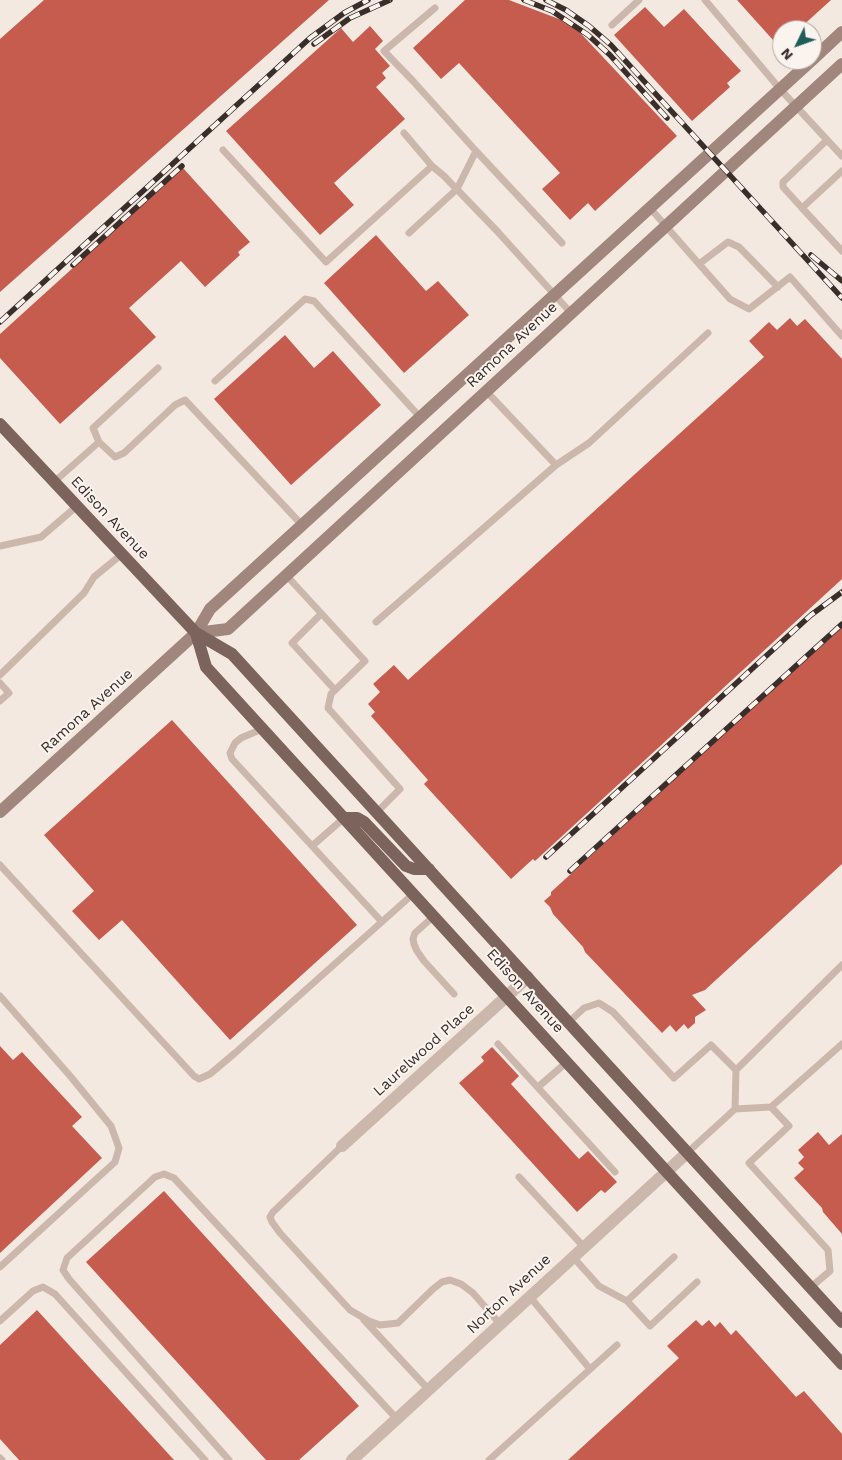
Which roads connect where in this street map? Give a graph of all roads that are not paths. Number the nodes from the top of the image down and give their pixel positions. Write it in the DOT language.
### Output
graph roads {
  1 [pos="639,0"];
  2 [pos="705,0"];
  3 [pos="435,8"];
  4 [pos="612,25"];
  5 [pos="842,32"];
  6 [pos="822,51"];
  7 [pos="842,64"];
  8 [pos="801,70"];
  9 [pos="780,89"];
  10 [pos="796,106"];
  11 [pos="404,133"];
  12 [pos="827,140"];
  13 [pos="223,150"];
  14 [pos="476,152"];
  15 [pos="842,156"];
  16 [pos="432,166"];
  17 [pos="842,171"];
  18 [pos="457,189"];
  19 [pos="650,208"];
  20 [pos="802,208"];
  21 [pos="666,226"];
  22 [pos="410,233"];
  23 [pos="562,243"];
  24 [pos="842,251"];
  25 [pos="699,264"];
  26 [pos="778,287"];
  27 [pos="555,294"];
  28 [pos="571,313"];
  29 [pos="708,333"];
  30 [pos="842,336"];
  31 [pos="158,368"];
  32 [pos="214,381"];
  33 [pos="486,391"];
  34 [pos="420,417"];
  35 [pos="0,424"];
  36 [pos="99,442"];
  37 [pos="556,465"];
  38 [pos="54,482"];
  39 [pos="77,506"];
  40 [pos="302,525"];
  41 [pos="0,546"];
  42 [pos="122,554"];
  43 [pos="286,575"];
  44 [pos="321,614"];
  45 [pos="376,622"];
  46 [pos="196,633"];
  47 [pos="0,675"];
  48 [pos="0,683"];
  49 [pos="335,690"];
  50 [pos="0,701"];
  51 [pos="262,729"];
  52 [pos="1,809"];
  53 [pos="377,812"];
  54 [pos="344,818"];
  55 [pos="312,846"];
  56 [pos="0,865"];
  57 [pos="429,869"];
  58 [pos="414,894"];
  59 [pos="434,916"];
  60 [pos="382,922"];
  61 [pos="842,965"];
  62 [pos="528,977"];
  63 [pos="454,994"];
  64 [pos="0,996"];
  65 [pos="507,996"];
  66 [pos="569,1022"];
  67 [pos="498,1044"];
  68 [pos="842,1044"];
  69 [pos="567,1062"];
  70 [pos="736,1070"];
  71 [pos="538,1087"];
  72 [pos="772,1107"];
  73 [pos="735,1109"];
  74 [pos="342,1146"];
  75 [pos="688,1152"];
  76 [pos="667,1171"];
  77 [pos="615,1172"];
  78 [pos="519,1177"];
  79 [pos="584,1247"];
  80 [pos="573,1257"];
  81 [pos="674,1257"];
  82 [pos="0,1267"];
  83 [pos="697,1282"];
  84 [pos="811,1287"];
  85 [pos="530,1297"];
  86 [pos="627,1301"];
  87 [pos="361,1317"];
  88 [pos="0,1321"];
  89 [pos="842,1322"];
  90 [pos="500,1324"];
  91 [pos="617,1345"];
  92 [pos="842,1364"];
  93 [pos="590,1369"];
  94 [pos="429,1390"];
  95 [pos="397,1419"];
  96 [pos="205,1460"];
  97 [pos="229,1460"];
  98 [pos="352,1460"];
  99 [pos="489,1460"];
  1 -- 4 [label="lane"];
  2 -- 9 [label="lane"];
  3 -- 14 [label="lane"];
  5 -- 6 [label="main road, Ramona Avenue"];
  7 -- 10 [label="main road, Ramona Avenue"];
  8 -- 9 [label="main road, Ramona Avenue"];
  9 -- 10 [label="lane"];
  9 -- 19 [label="main road, Ramona Avenue"];
  10 -- 12 [label="lane"];
  10 -- 21 [label="main road, Ramona Avenue"];
  11 -- 16 [label="lane"];
  12 -- 15 [label="lane"];
  12 -- 20 [label="lane"];
  13 -- 16 [label="lane"];
  14 -- 18 [label="lane"];
  14 -- 23 [label="lane"];
  16 -- 18 [label="lane"];
  17 -- 20 [label="lane"];
  18 -- 22 [label="lane"];
  18 -- 27 [label="lane"];
  19 -- 21 [label="lane"];
  19 -- 27 [label="main road, Ramona Avenue"];
  20 -- 24 [label="lane"];
  21 -- 25 [label="lane"];
  21 -- 28 [label="main road, Ramona Avenue"];
  25 -- 26 [label="lane"];
  25 -- 26 [label="lane"];
  26 -- 30 [label="lane"];
  27 -- 28 [label="lane"];
  27 -- 34 [label="main road, Ramona Avenue"];
  28 -- 33 [label="main road, Ramona Avenue"];
  29 -- 37 [label="lane"];
  31 -- 36 [label="lane"];
  32 -- 34 [label="lane"];
  33 -- 37 [label="lane"];
  33 -- 43 [label="main road, Ramona Avenue"];
  34 -- 40 [label="main road, Ramona Avenue"];
  35 -- 38 [label="main road, Edison Avenue"];
  36 -- 38 [label="lane"];
  36 -- 40 [label="lane"];
  37 -- 45 [label="lane"];
  38 -- 39 [label="main road, Edison Avenue"];
  39 -- 41 [label="lane"];
  39 -- 42 [label="main road, Edison Avenue"];
  40 -- 46 [label="main road, Ramona Avenue"];
  42 -- 46 [label="main road, Edison Avenue"];
  42 -- 47 [label="lane"];
  43 -- 44 [label="lane"];
  43 -- 46 [label="main road, Ramona Avenue"];
  44 -- 49 [label="lane"];
  44 -- 49 [label="lane"];
  46 -- 51 [label="main road, Edison Avenue"];
  46 -- 52 [label="main road, Ramona Avenue"];
  46 -- 53 [label="main road, Edison Avenue"];
  48 -- 50 [label="lane"];
  49 -- 53 [label="lane"];
  51 -- 54 [label="main road, Edison Avenue"];
  51 -- 55 [label="lane"];
  53 -- 57 [label="main road, Edison Avenue"];
  54 -- 55 [label="lane"];
  54 -- 57 [label="main road"];
  54 -- 58 [label="main road, Edison Avenue"];
  55 -- 60 [label="lane"];
  56 -- 60 [label="lane"];
  57 -- 62 [label="main road, Edison Avenue"];
  58 -- 59 [label="main road, Edison Avenue"];
  58 -- 60 [label="lane"];
  59 -- 63 [label="lane"];
  59 -- 65 [label="main road, Edison Avenue"];
  61 -- 70 [label="lane"];
  62 -- 65 [label="street, Laurelwood Place"];
  62 -- 66 [label="main road, Edison Avenue"];
  64 -- 82 [label="lane"];
  65 -- 69 [label="main road, Edison Avenue"];
  65 -- 74 [label="street, Laurelwood Place"];
  66 -- 70 [label="lane"];
  66 -- 75 [label="main road, Edison Avenue"];
  67 -- 71 [label="lane"];
  68 -- 72 [label="lane"];
  69 -- 71 [label="lane"];
  69 -- 76 [label="main road, Edison Avenue"];
  70 -- 73 [label="lane"];
  71 -- 77 [label="lane"];
  72 -- 73 [label="lane"];
  72 -- 84 [label="lane"];
  73 -- 75 [label="lane"];
  74 -- 87 [label="lane"];
  75 -- 76 [label="street, Norton Avenue"];
  75 -- 84 [label="main road, Edison Avenue"];
  76 -- 79 [label="street, Norton Avenue"];
  76 -- 92 [label="main road, Edison Avenue"];
  78 -- 79 [label="lane"];
  79 -- 80 [label="street, Norton Avenue"];
  80 -- 85 [label="street, Norton Avenue"];
  80 -- 86 [label="lane"];
  81 -- 86 [label="lane"];
  83 -- 86 [label="lane"];
  84 -- 89 [label="main road, Edison Avenue"];
  85 -- 90 [label="street, Norton Avenue"];
  85 -- 93 [label="lane"];
  87 -- 90 [label="lane"];
  87 -- 94 [label="lane"];
  88 -- 96 [label="lane"];
  90 -- 94 [label="street, Norton Avenue"];
  91 -- 93 [label="lane"];
  93 -- 99 [label="lane"];
  94 -- 95 [label="street, Norton Avenue"];
  95 -- 97 [label="lane"];
  95 -- 98 [label="street, Norton Avenue"];
}
